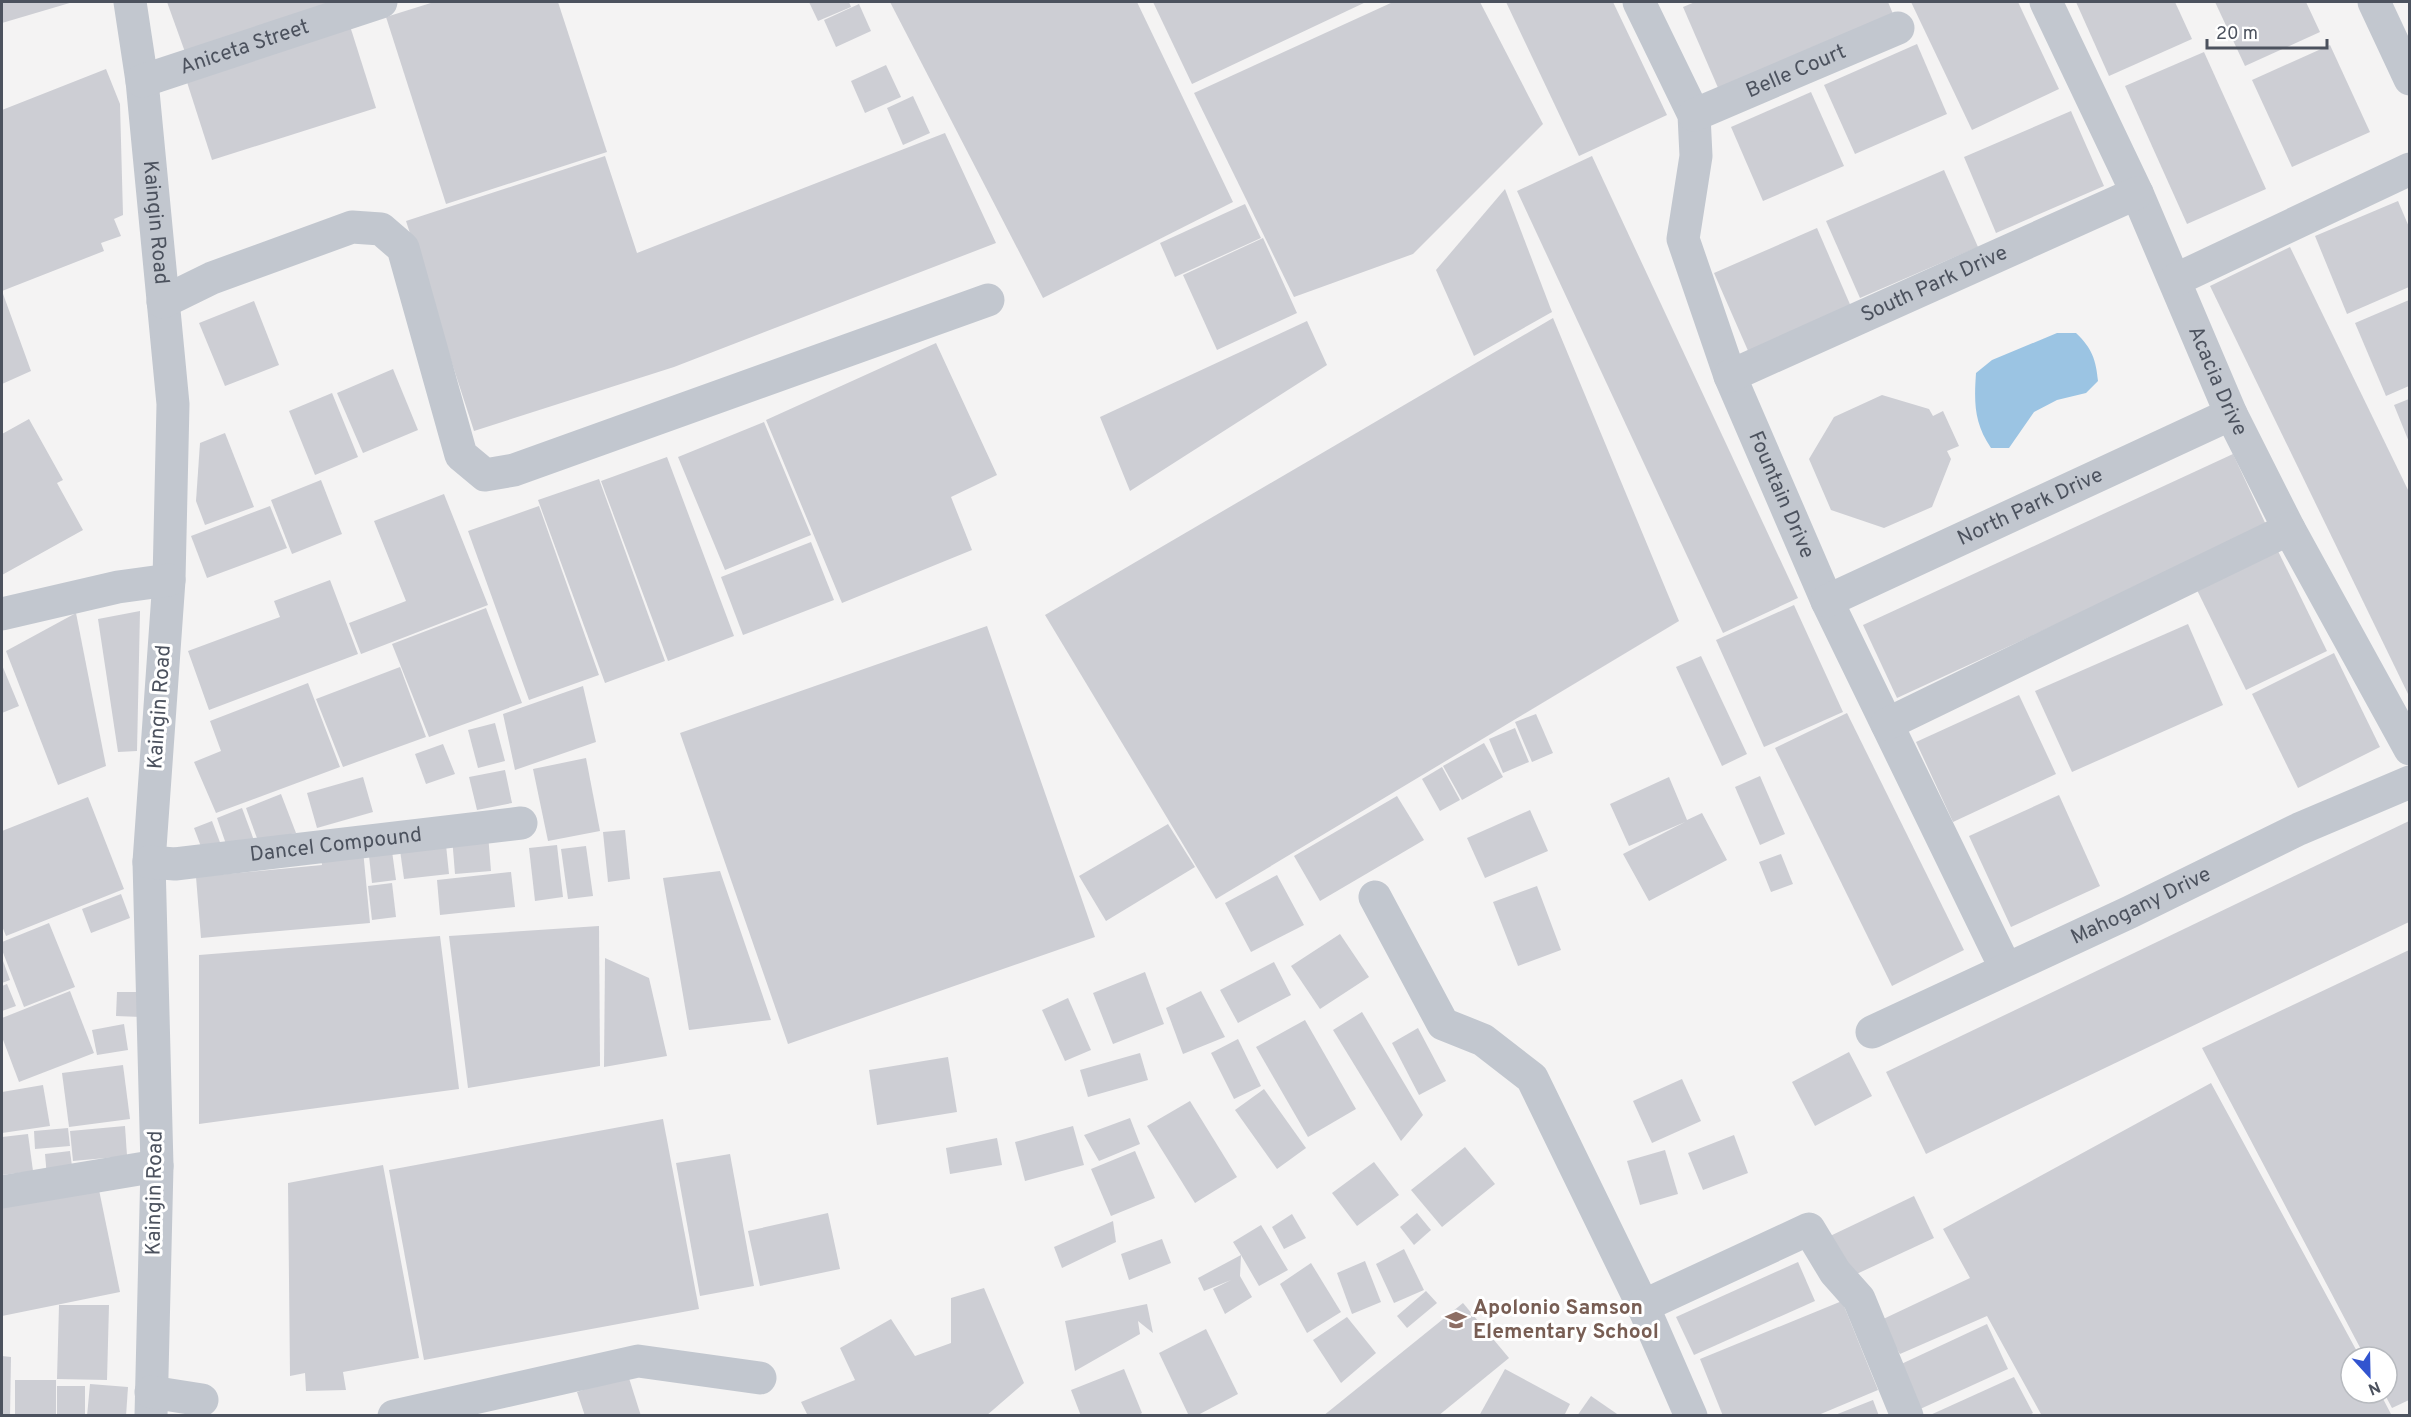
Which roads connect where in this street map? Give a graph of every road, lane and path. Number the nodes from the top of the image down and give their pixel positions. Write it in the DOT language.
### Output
graph roads {
  1 [pos="381,2"];
  2 [pos="1639,2"];
  3 [pos="2046,2"];
  4 [pos="2374,2"];
  5 [pos="125,19"];
  6 [pos="1898,28"];
  7 [pos="2409,79"];
  8 [pos="142,81"];
  9 [pos="1694,115"];
  10 [pos="2409,169"];
  11 [pos="2137,193"];
  12 [pos="2175,280"];
  13 [pos="988,300"];
  14 [pos="163,302"];
  15 [pos="1730,376"];
  16 [pos="2231,414"];
  17 [pos="2289,530"];
  18 [pos="169,580"];
  19 [pos="1827,601"];
  20 [pos="2,614"];
  21 [pos="1887,724"];
  22 [pos="2409,749"];
  23 [pos="2409,782"];
  24 [pos="521,823"];
  25 [pos="149,862"];
  26 [pos="1375,897"];
  27 [pos="2006,969"];
  28 [pos="1872,1032"];
  29 [pos="157,1166"];
  30 [pos="2,1192"];
  31 [pos="1642,1306"];
  32 [pos="760,1378"];
  33 [pos="202,1400"];
  34 [pos="151,1404"];
  35 [pos="394,1416"];
  36 [pos="1691,1416"];
  37 [pos="1907,1416"];
  1 -- 8 [label="street, Aniceta Street"];
  2 -- 9 [label="street, Fountain Drive"];
  3 -- 11 [label="street, Acacia Drive"];
  4 -- 7 [label="street"];
  5 -- 8 [label="street, Kaingin Road"];
  6 -- 9 [label="street, Belle Court"];
  8 -- 14 [label="street, Kaingin Road"];
  9 -- 15 [label="street, Fountain Drive"];
  10 -- 12 [label="street"];
  11 -- 12 [label="street, Acacia Drive"];
  11 -- 15 [label="street, South Park Drive"];
  12 -- 16 [label="street, Acacia Drive"];
  13 -- 14 [label="street"];
  14 -- 18 [label="street, Kaingin Road"];
  15 -- 19 [label="street, Fountain Drive"];
  16 -- 17 [label="street, Acacia Drive"];
  16 -- 19 [label="street, North Park Drive"];
  17 -- 21 [label="street"];
  17 -- 22 [label="street, Acacia Drive"];
  18 -- 20 [label="street"];
  18 -- 25 [label="street, Kaingin Road"];
  19 -- 21 [label="street, Fountain Drive"];
  21 -- 27 [label="street, Fountain Drive"];
  23 -- 27 [label="street, Mahogany Drive"];
  24 -- 25 [label="street, Dancel Compound"];
  25 -- 29 [label="street, Kaingin Road"];
  26 -- 31 [label="street"];
  27 -- 28 [label="street, Mahogany Drive"];
  29 -- 30 [label="street"];
  29 -- 34 [label="street, Kaingin Road"];
  31 -- 36 [label="street"];
  31 -- 37 [label="street"];
  32 -- 35 [label="street"];
  33 -- 34 [label="street"];
}
